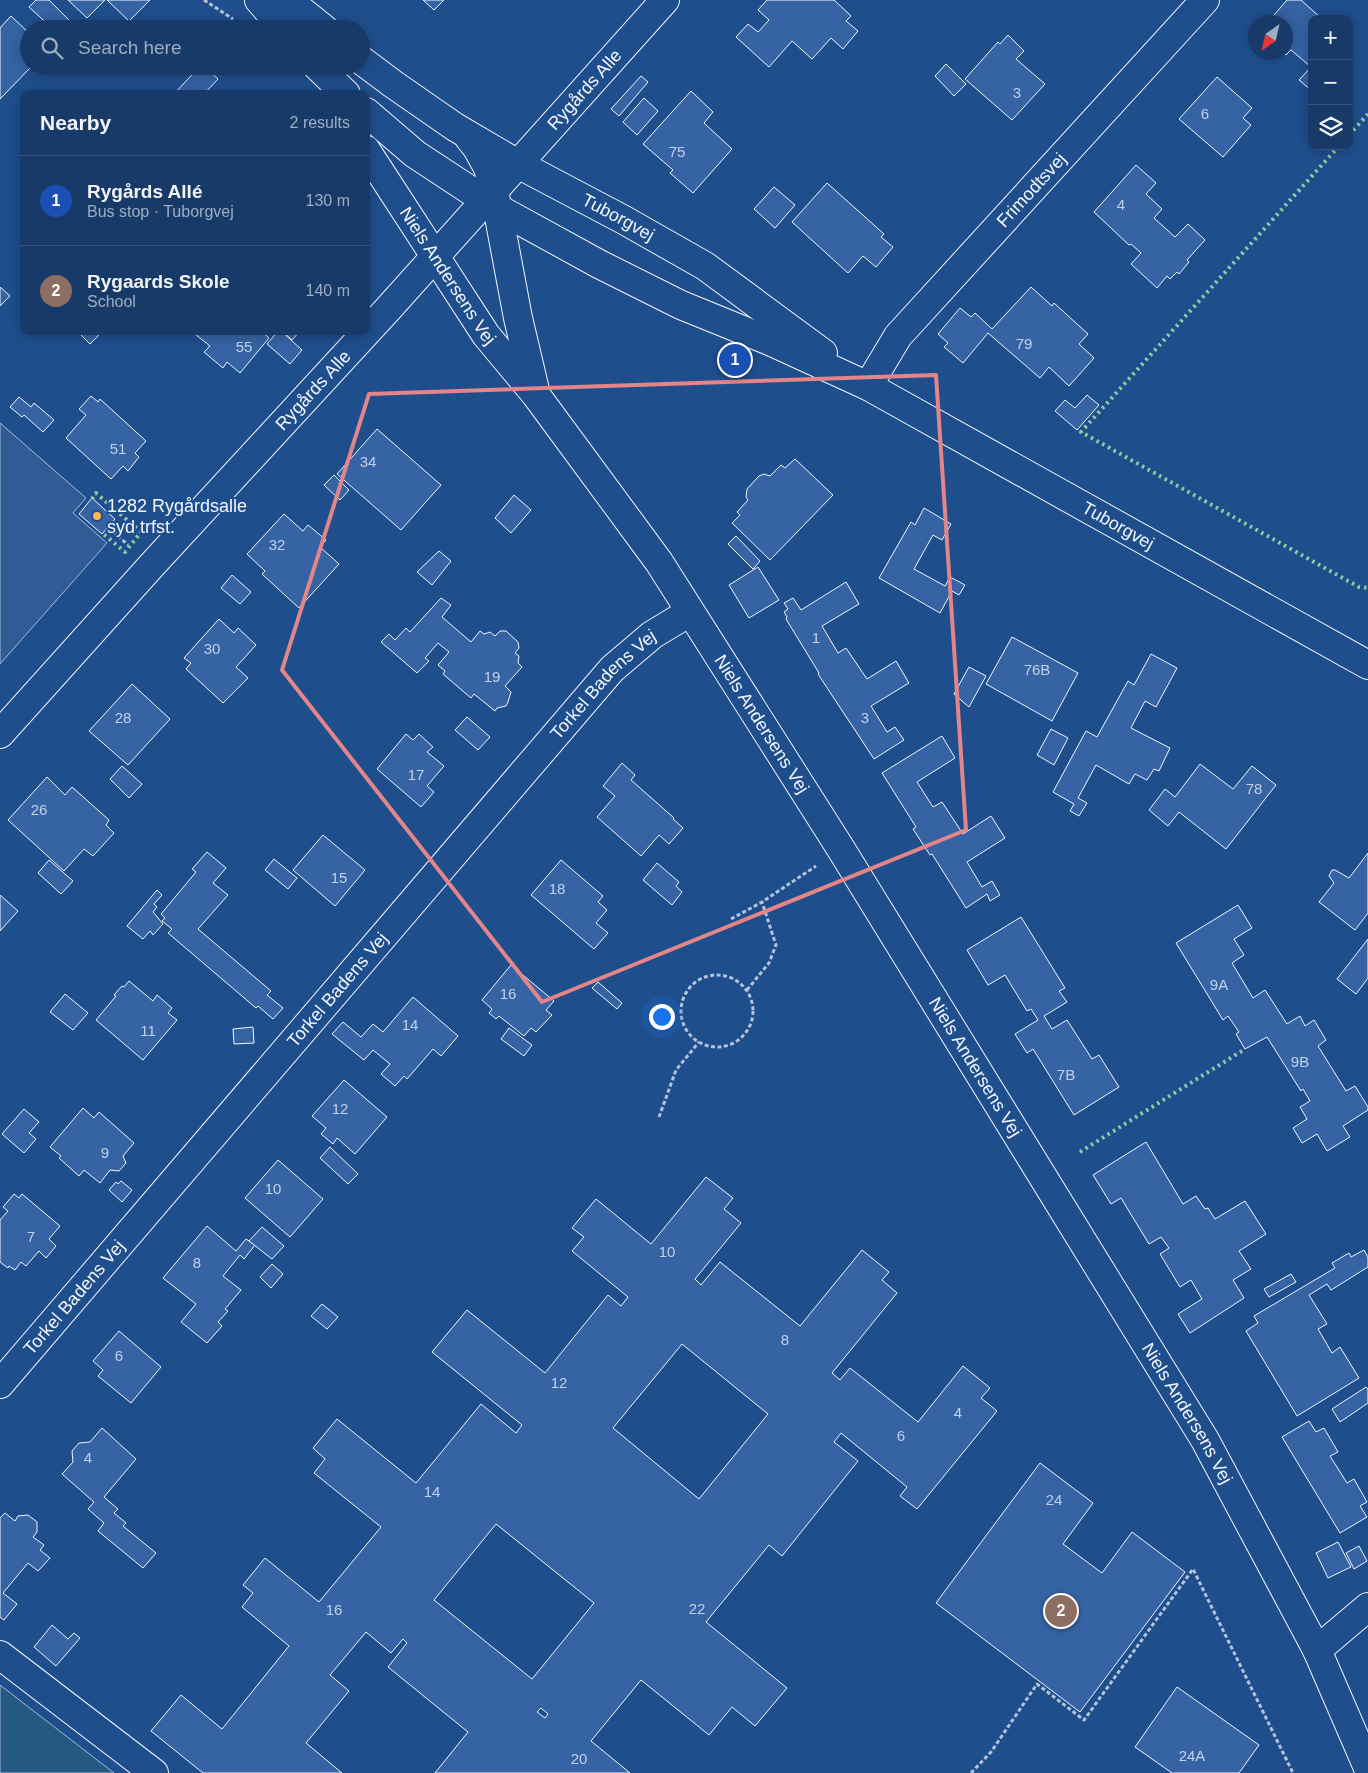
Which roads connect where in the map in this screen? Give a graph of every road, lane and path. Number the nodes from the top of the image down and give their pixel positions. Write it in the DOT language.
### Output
graph roads {
  1 [pos="204,0"];
  2 [pos="259,0"];
  3 [pos="288,0"];
  4 [pos="665,0"];
  5 [pos="1205,0"];
  6 [pos="246,12"];
  7 [pos="258,20"];
  8 [pos="276,20"];
  9 [pos="313,20"];
  10 [pos="370,67"];
  11 [pos="306,75"];
  12 [pos="326,75"];
  13 [pos="317,90"];
  14 [pos="342,90"];
  15 [pos="370,116"];
  16 [pos="463,131"];
  17 [pos="370,156"];
  18 [pos="518,164"];
  19 [pos="492,200"];
  20 [pos="435,257"];
  21 [pos="370,328"];
  22 [pos="363,335"];
  23 [pos="868,386"];
  24 [pos="536,395"];
  25 [pos="690,612"];
  26 [pos="1366,658"];
  27 [pos="0,734"];
  28 [pos="841,850"];
  29 [pos="762,902"];
  30 [pos="731,918"];
  31 [pos="747,990"];
  32 [pos="699,1042"];
  33 [pos="659,1117"];
  34 [pos="0,1384"];
  35 [pos="1368,1607"];
  36 [pos="1317,1650"];
  37 [pos="0,1655"];
  38 [pos="1368,1768"];
  39 [pos="154,1773"];
  40 [pos="971,1773"];
  41 [pos="1292,1773"];
  1 -- 6 [label="path"];
  2 -- 8 [label="street"];
  3 -- 9 [label="street"];
  4 -- 18 [label="street, Rygårds Alle"];
  5 -- 23 [label="street, Frimodtsvej"];
  6 -- 7 [label="street"];
  10 -- 16 [label="street, Tuborgvej"];
  11 -- 13 [label="street"];
  12 -- 14 [label="street"];
  15 -- 19 [label="street, Tuborgvej"];
  16 -- 18 [label="street, Tuborgvej"];
  16 -- 19 [label="street, Niels Andersens Vej"];
  17 -- 20 [label="street, Niels Andersens Vej"];
  18 -- 19 [label="street, Rygårds Alle"];
  18 -- 23 [label="street, Tuborgvej"];
  19 -- 20 [label="street, Rygårds Alle"];
  19 -- 23 [label="street, Tuborgvej"];
  19 -- 24 [label="street, Niels Andersens Vej"];
  20 -- 21 [label="street, Rygårds Alle"];
  20 -- 24 [label="street, Niels Andersens Vej"];
  22 -- 27 [label="street, Rygårds Alle"];
  23 -- 26 [label="street, Tuborgvej"];
  24 -- 25 [label="street, Niels Andersens Vej"];
  25 -- 28 [label="street, Niels Andersens Vej"];
  25 -- 34 [label="street, Torkel Badens Vej"];
  28 -- 29 [label="path"];
  28 -- 36 [label="street, Niels Andersens Vej"];
  29 -- 30 [label="path"];
  29 -- 31 [label="path"];
  31 -- 32 [label="path"];
  31 -- 32 [label="path"];
  32 -- 33 [label="path"];
  35 -- 36 [label="street"];
  36 -- 38 [label="street, Niels Andersens Vej"];
  37 -- 39 [label="street"];
  40 -- 41 [label="path"];
}
